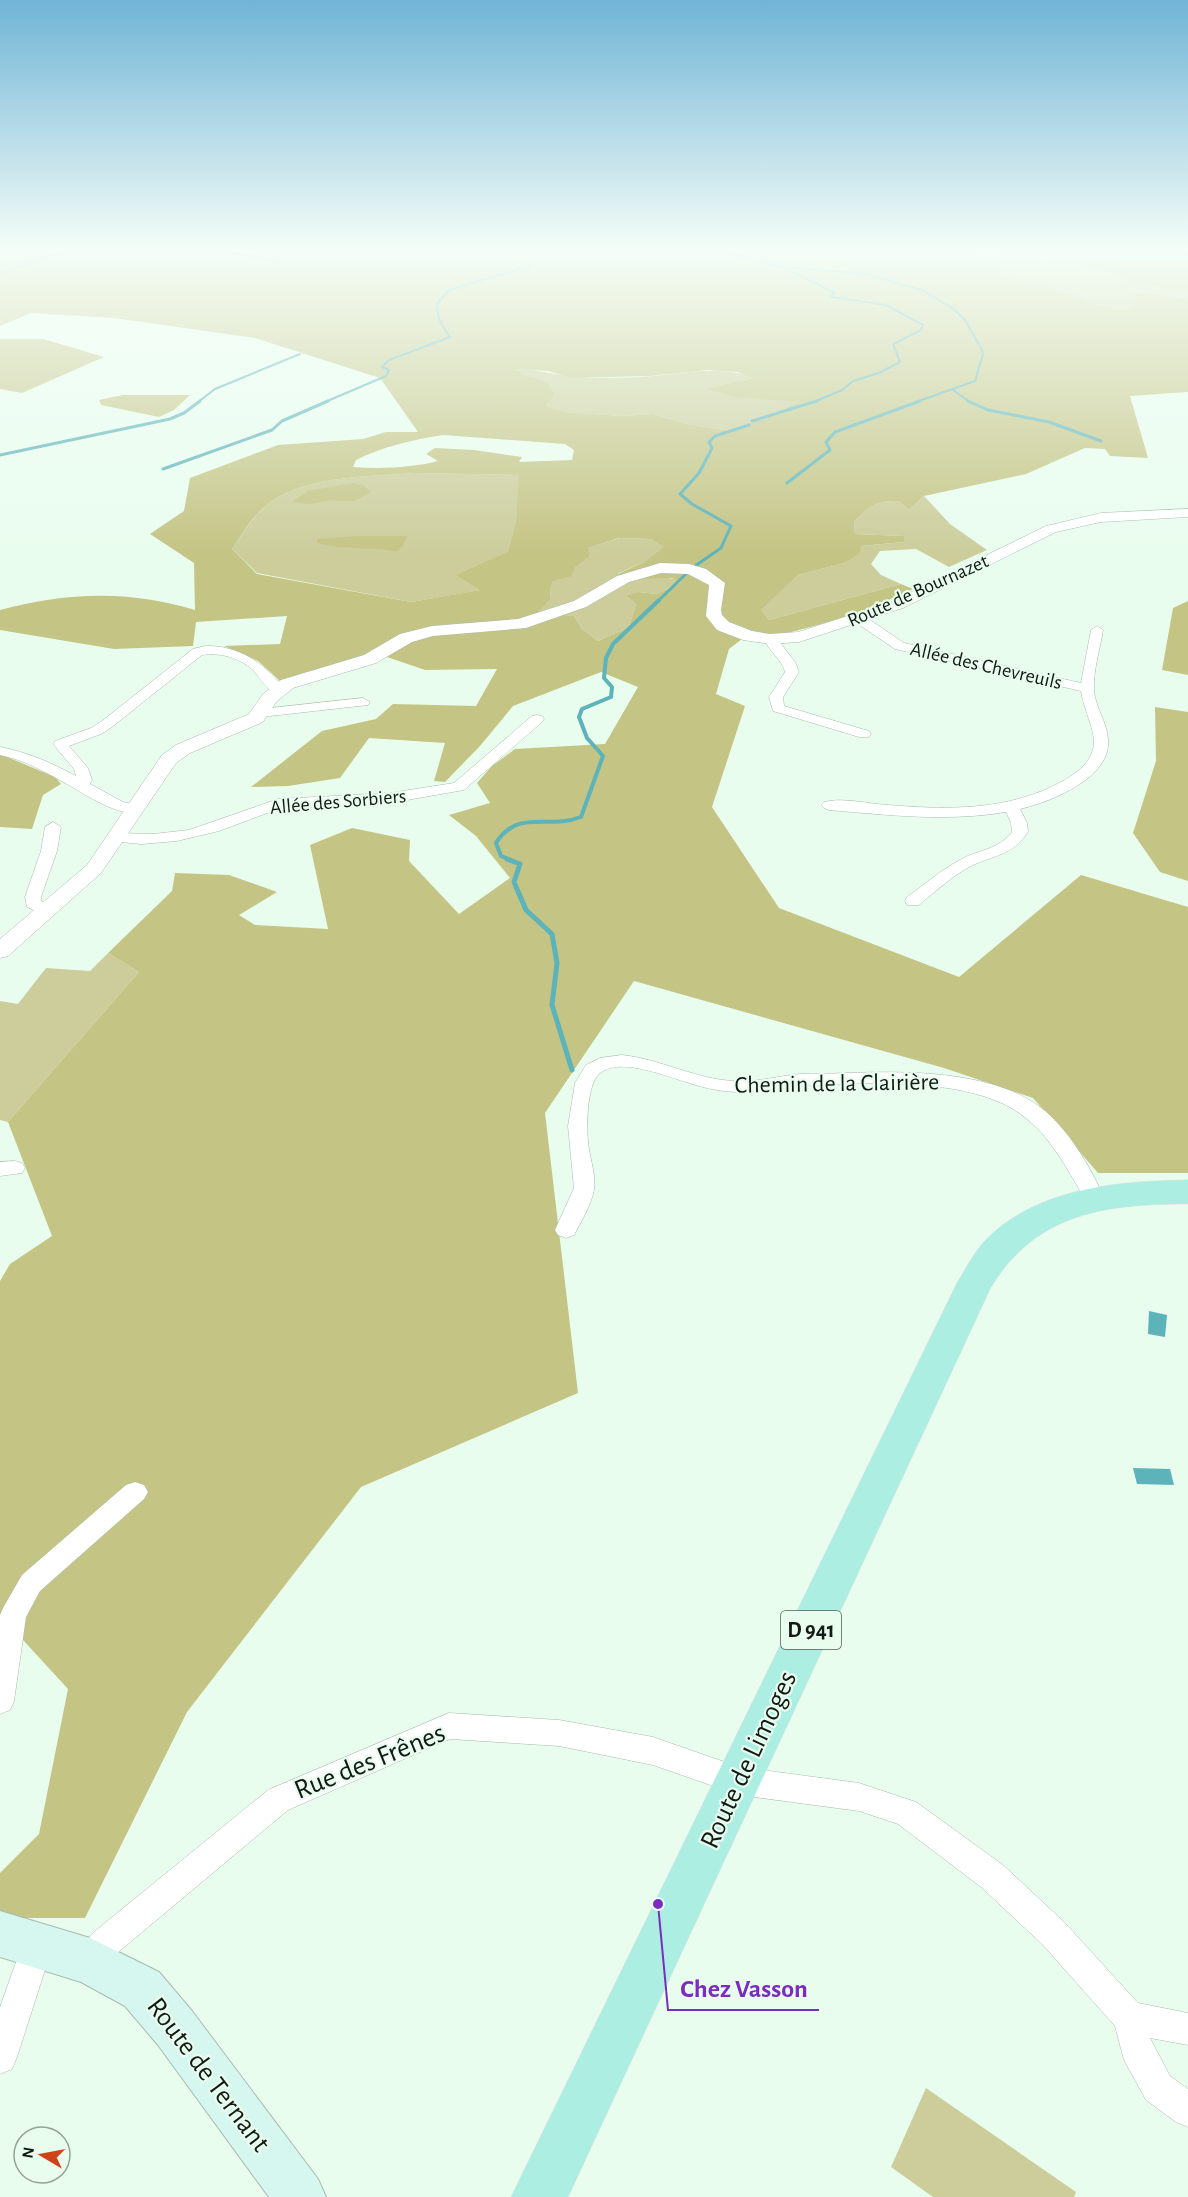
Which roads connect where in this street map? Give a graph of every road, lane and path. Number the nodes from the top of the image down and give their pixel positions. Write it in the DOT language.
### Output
graph roads {
  1 [pos="1188,513"];
  2 [pos="860,619"];
  3 [pos="1097,630"];
  4 [pos="770,639"];
  5 [pos="1087,688"];
  6 [pos="278,690"];
  7 [pos="363,702"];
  8 [pos="261,713"];
  9 [pos="537,718"];
  10 [pos="864,734"];
  11 [pos="0,752"];
  12 [pos="80,785"];
  13 [pos="830,805"];
  14 [pos="1011,807"];
  15 [pos="135,809"];
  16 [pos="54,827"];
  17 [pos="116,838"];
  18 [pos="914,901"];
  19 [pos="47,911"];
  20 [pos="0,951"];
  21 [pos="1188,1192"];
  22 [pos="1095,1199"];
  23 [pos="566,1230"];
  24 [pos="135,1492"];
  25 [pos="0,1701"];
  26 [pos="739,1781"];
  27 [pos="18,1940"];
  28 [pos="90,1961"];
  29 [pos="1129,2018"];
  30 [pos="1188,2029"];
  31 [pos="0,2057"];
  32 [pos="1188,2110"];
  33 [pos="300,2197"];
  34 [pos="539,2197"];
  1 -- 2 [label="street, Route de Bournazet"];
  2 -- 4 [label="street, Route de Bournazet"];
  2 -- 5 [label="street, Allée des Chevreuils"];
  3 -- 5 [label="street, Allée des Chevreuils"];
  4 -- 6 [label="street, Route de Bournazet"];
  4 -- 10 [label="street"];
  5 -- 14 [label="street, Allée des Chevreuils"];
  6 -- 8 [label="street"];
  6 -- 12 [label="street"];
  7 -- 8 [label="street"];
  8 -- 15 [label="street"];
  9 -- 17 [label="street, Allée des Sorbiers"];
  11 -- 12 [label="street"];
  12 -- 15 [label="street"];
  13 -- 14 [label="street, Allée des Chevreuils"];
  14 -- 18 [label="street"];
  15 -- 17 [label="street"];
  16 -- 19 [label="street"];
  17 -- 19 [label="street"];
  19 -- 20 [label="street"];
  21 -- 22 [label="main road, Route de Limoges / D 941"];
  22 -- 23 [label="street, Chemin de la Clairière"];
  22 -- 26 [label="main road, Route de Limoges / D 941"];
  24 -- 25 [label="street"];
  26 -- 28 [label="street, Rue des Frênes"];
  26 -- 29 [label="street, Rue des Frênes"];
  26 -- 34 [label="main road, Route de Limoges / D 941"];
  27 -- 28 [label="main road, Route de Ternant"];
  27 -- 31 [label="street"];
  28 -- 33 [label="main road, Route de Ternant"];
  29 -- 30 [label="street"];
  29 -- 32 [label="street"];
}
